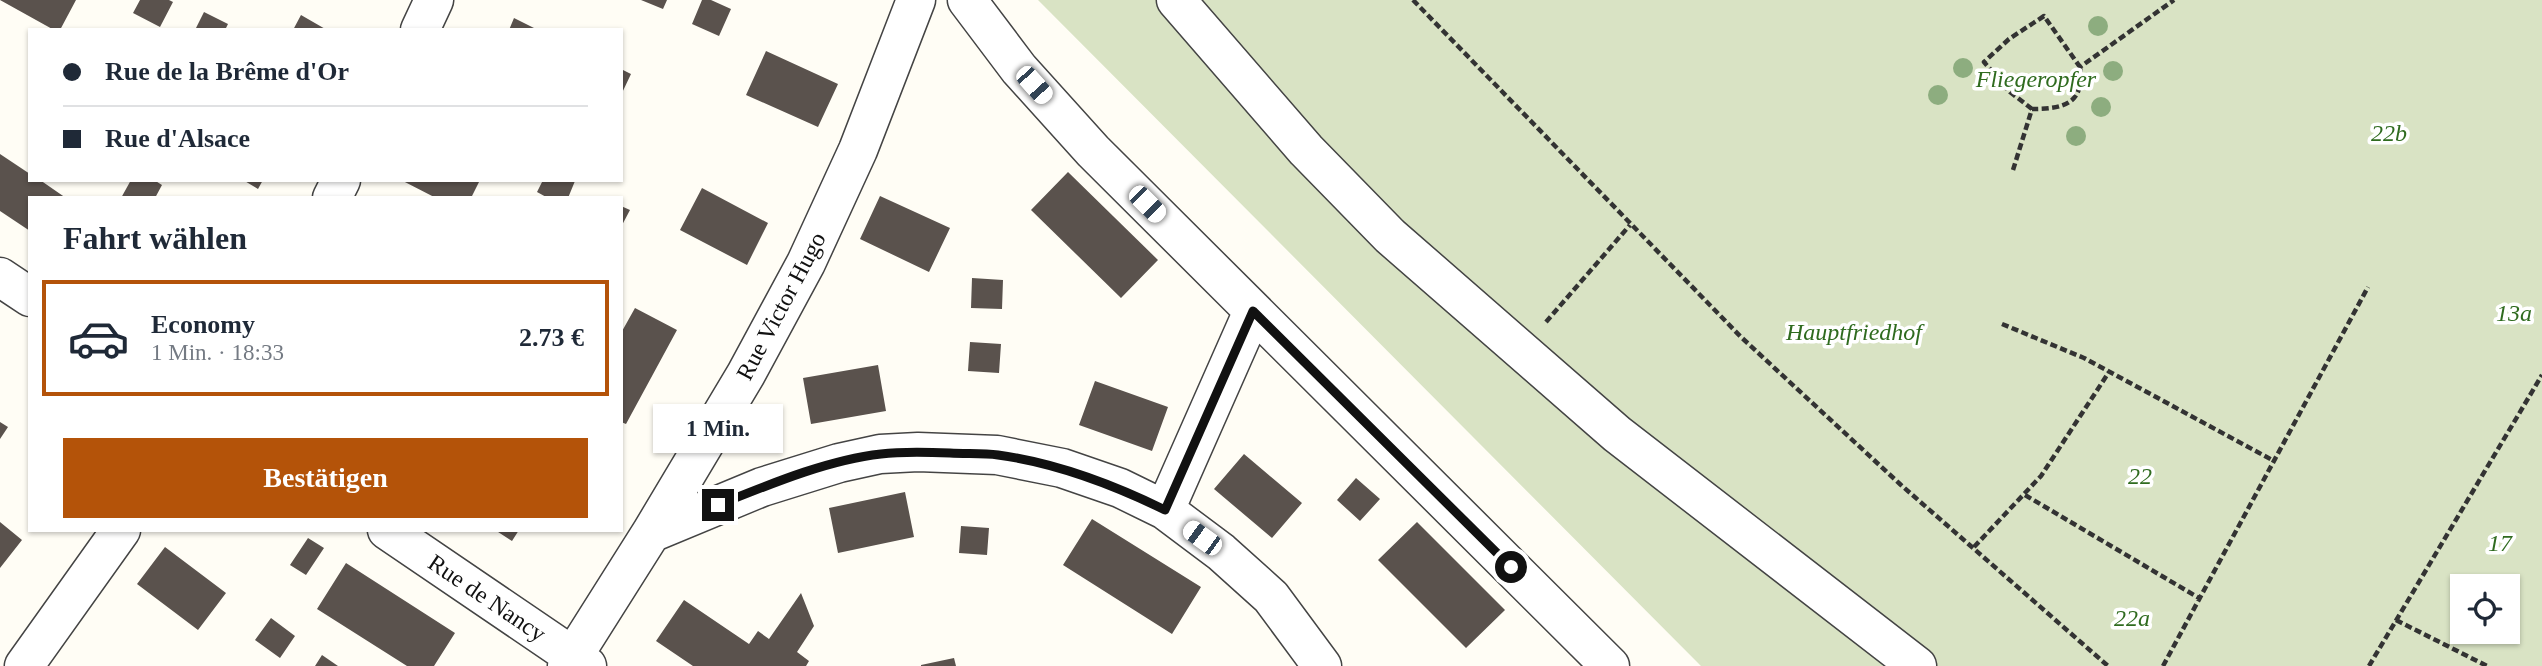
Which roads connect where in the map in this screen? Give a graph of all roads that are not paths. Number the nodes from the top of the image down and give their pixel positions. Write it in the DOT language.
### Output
graph roads {
  1 [pos="435,0"];
  2 [pos="916,0"];
  3 [pos="967,0"];
  4 [pos="1176,0"];
  5 [pos="421,28"];
  6 [pos="0,277"];
  7 [pos="28,296"];
  8 [pos="1253,311"];
  9 [pos="1165,510"];
  10 [pos="120,532"];
  11 [pos="390,532"];
  12 [pos="652,533"];
  13 [pos="576,663"];
  14 [pos="24,666"];
  15 [pos="1322,666"];
  16 [pos="1610,666"];
  17 [pos="1917,666"];
  1 -- 5 [label="street"];
  2 -- 12 [label="street, Rue Victor Hugo"];
  3 -- 8 [label="street"];
  4 -- 17 [label="street"];
  6 -- 7 [label="street"];
  8 -- 9 [label="street"];
  8 -- 16 [label="street"];
  9 -- 12 [label="street"];
  9 -- 15 [label="street"];
  10 -- 14 [label="street"];
  11 -- 13 [label="street, Rue de Nancy"];
  12 -- 13 [label="street, Rue Victor Hugo"];
}
